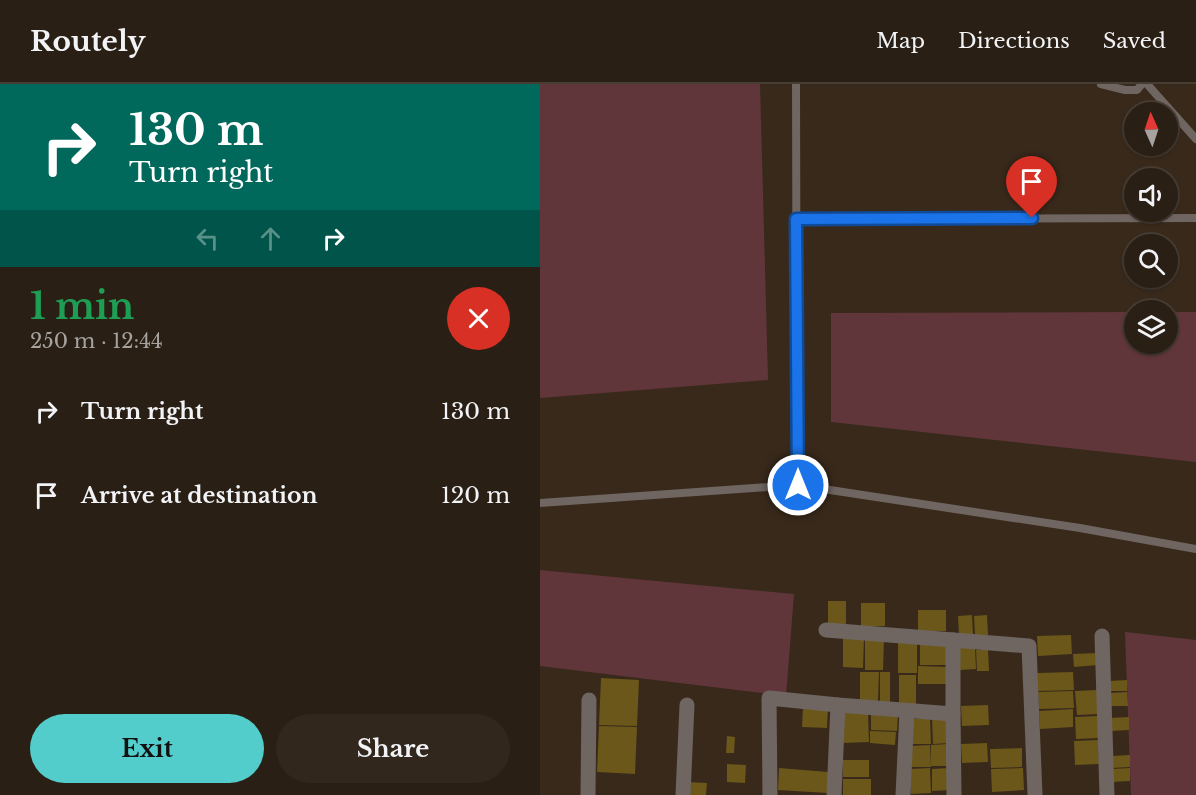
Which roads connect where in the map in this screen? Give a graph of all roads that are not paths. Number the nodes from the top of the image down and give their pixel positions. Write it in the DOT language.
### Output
graph roads {
  1 [pos="796,84"];
  2 [pos="1101,84"];
  3 [pos="1142,84"];
  4 [pos="1147,84"];
  5 [pos="1196,139"];
  6 [pos="1196,218"];
  7 [pos="796,219"];
  8 [pos="798,485"];
  9 [pos="540,503"];
  10 [pos="1196,549"];
  11 [pos="826,630"];
  12 [pos="1102,636"];
  13 [pos="953,640"];
  14 [pos="589,700"];
  15 [pos="687,705"];
  16 [pos="837,705"];
  17 [pos="907,711"];
  18 [pos="953,714"];
  19 [pos="588,795"];
  20 [pos="683,795"];
  21 [pos="770,795"];
  22 [pos="834,795"];
  23 [pos="903,795"];
  24 [pos="954,795"];
  25 [pos="1035,795"];
  26 [pos="1107,795"];
  1 -- 7 [label="lane"];
  2 -- 3 [label="lane"];
  4 -- 5 [label="lane"];
  6 -- 7 [label="lane"];
  7 -- 8 [label="lane"];
  8 -- 9 [label="lane"];
  8 -- 10 [label="lane"];
  11 -- 13 [label="street"];
  12 -- 26 [label="street"];
  13 -- 18 [label="street"];
  13 -- 25 [label="street"];
  14 -- 19 [label="street"];
  15 -- 20 [label="street"];
  16 -- 17 [label="street"];
  16 -- 21 [label="street"];
  16 -- 22 [label="street"];
  17 -- 18 [label="street"];
  17 -- 23 [label="street"];
  18 -- 24 [label="street"];
}
